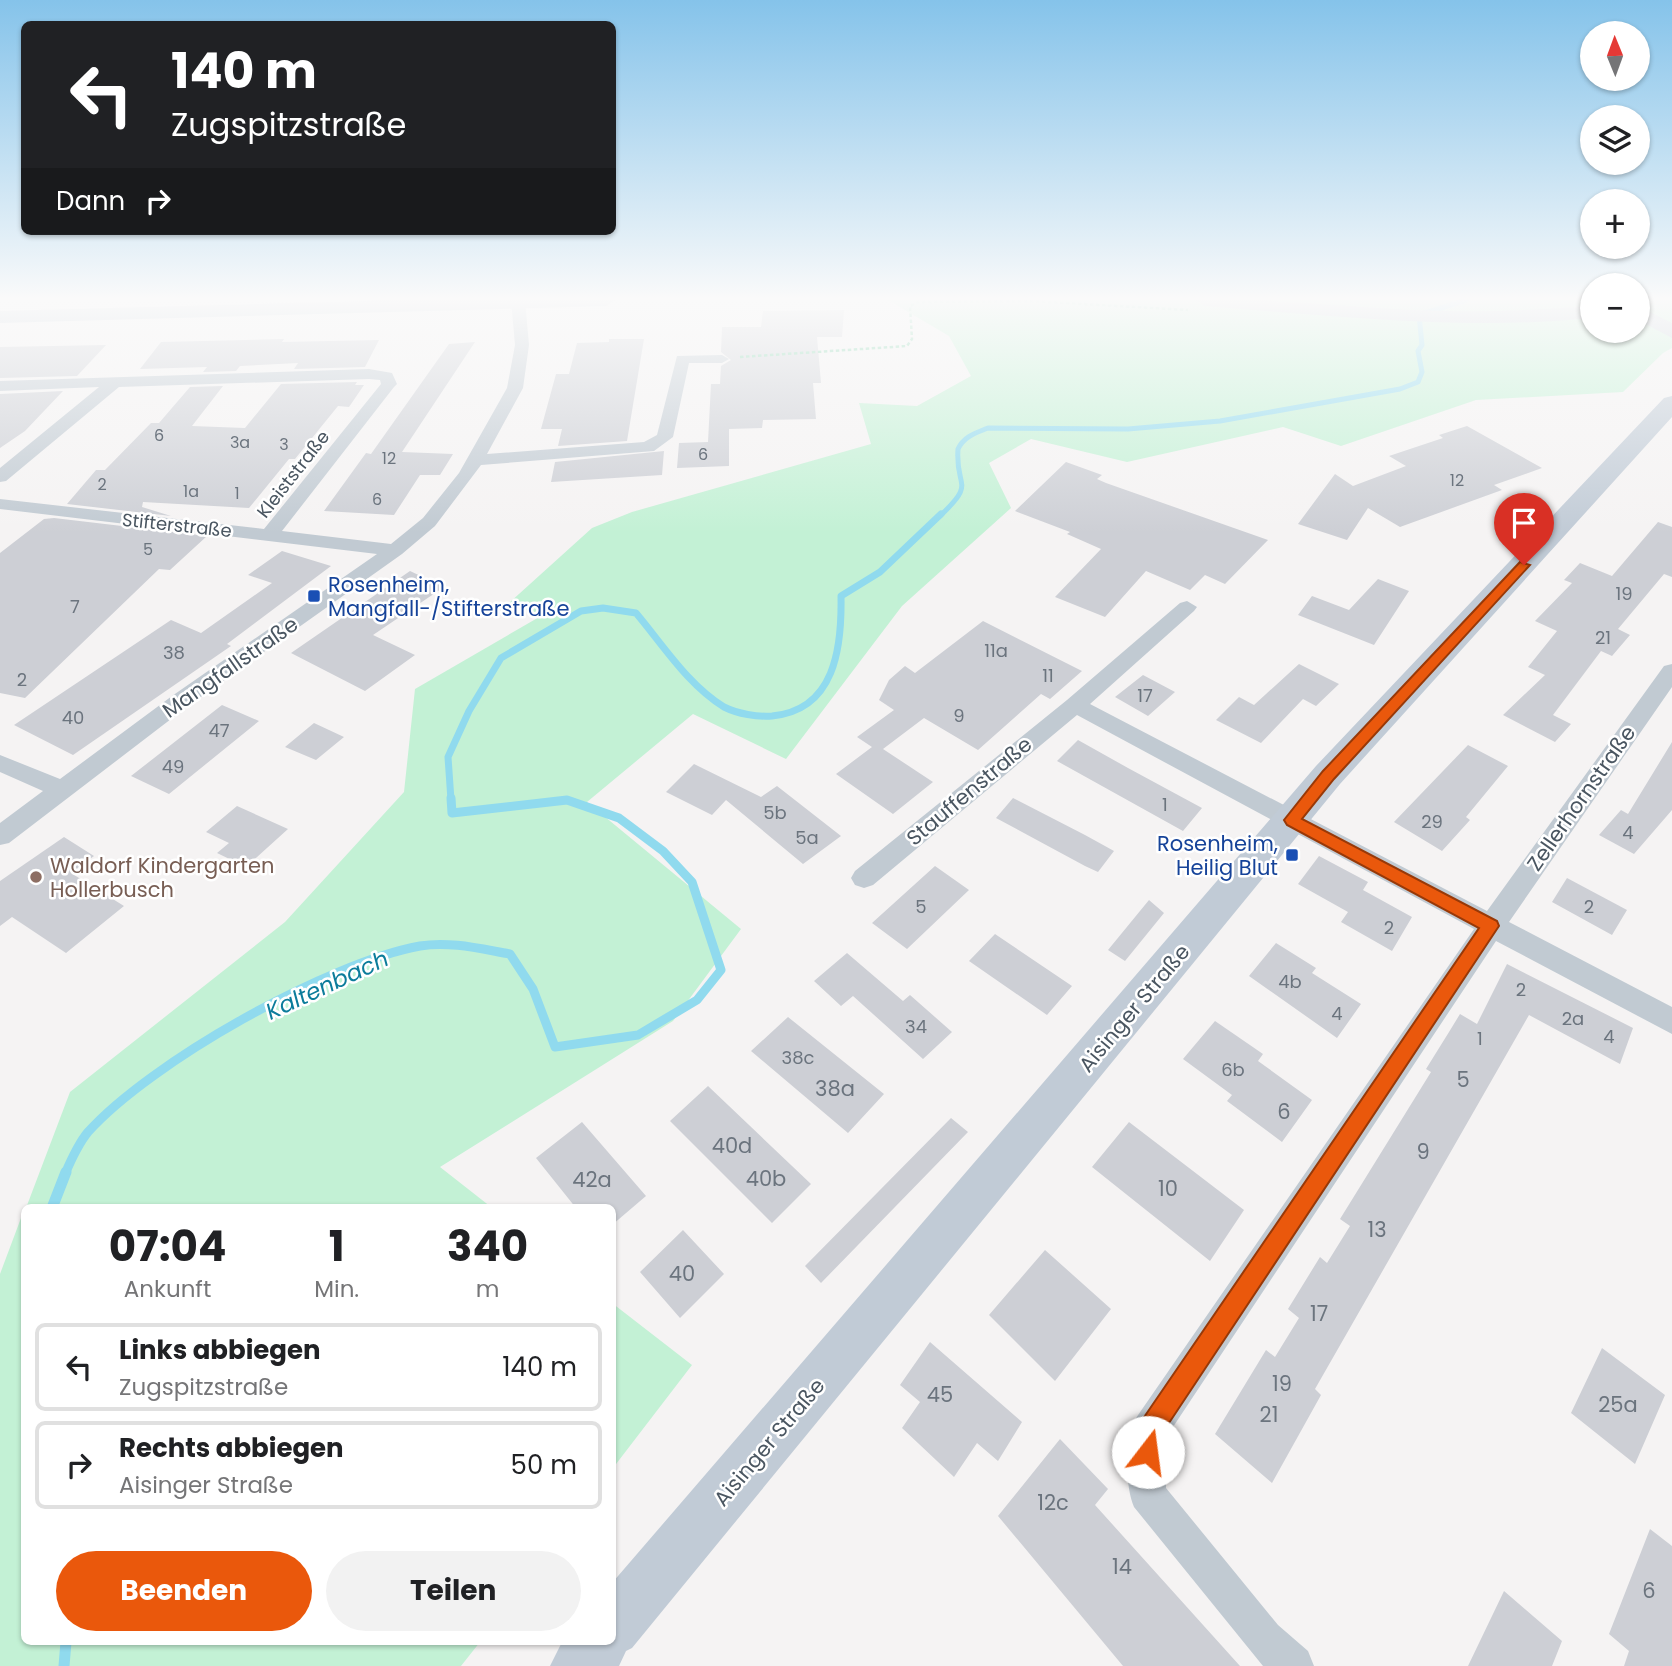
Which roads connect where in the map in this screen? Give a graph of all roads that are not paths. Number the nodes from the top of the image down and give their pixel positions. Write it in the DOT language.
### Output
graph roads {
  1 [pos="259,378"];
  2 [pos="387,378"];
  3 [pos="517,378"];
  4 [pos="678,378"];
  5 [pos="113,384"];
  6 [pos="0,386"];
  7 [pos="1672,403"];
  8 [pos="477,460"];
  9 [pos="0,477"];
  10 [pos="0,504"];
  11 [pos="269,535"];
  12 [pos="395,551"];
  13 [pos="1187,607"];
  14 [pos="1672,671"];
  15 [pos="1074,705"];
  16 [pos="0,763"];
  17 [pos="61,789"];
  18 [pos="1292,820"];
  19 [pos="0,836"];
  20 [pos="864,878"];
  21 [pos="1490,926"];
  22 [pos="1672,1021"];
  23 [pos="616,1623"];
  24 [pos="598,1645"];
  25 [pos="580,1666"];
  26 [pos="1293,1666"];
  1 -- 5 [label="street, Kleiststraße"];
  2 -- 11 [label="street, Kleiststraße"];
  3 -- 8 [label="street, Mangfallstraße"];
  4 -- 8 [label="street"];
  5 -- 6 [label="street, Kleiststraße"];
  5 -- 9 [label="street"];
  7 -- 18 [label="main road, Aisinger Straße"];
  8 -- 12 [label="street, Mangfallstraße"];
  10 -- 11 [label="street, Stifterstraße"];
  11 -- 12 [label="street, Stifterstraße"];
  12 -- 17 [label="street, Mangfallstraße"];
  13 -- 15 [label="street, Stauffenstraße"];
  14 -- 21 [label="street, Zellerhornstraße"];
  15 -- 18 [label="street"];
  15 -- 20 [label="street, Stauffenstraße"];
  16 -- 17 [label="street"];
  17 -- 19 [label="street, Mangfallstraße"];
  18 -- 21 [label="street"];
  18 -- 23 [label="main road, Aisinger Straße"];
  21 -- 22 [label="street"];
  21 -- 26 [label="street, Zellerhornstraße"];
  24 -- 25 [label="main road"];
}
